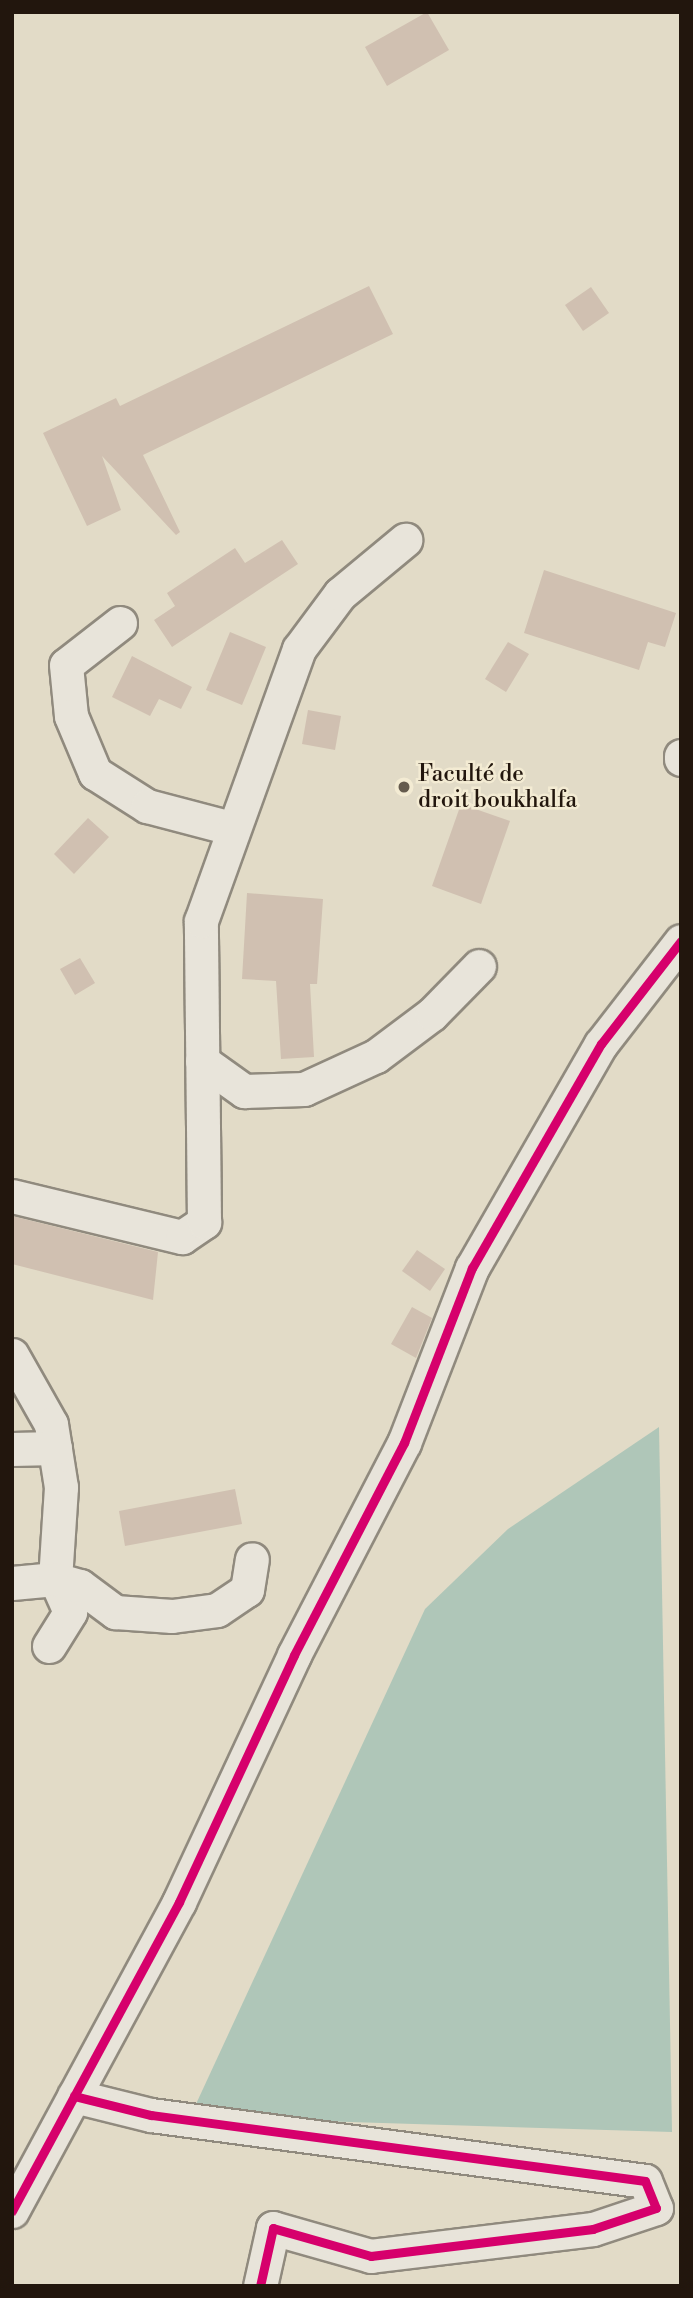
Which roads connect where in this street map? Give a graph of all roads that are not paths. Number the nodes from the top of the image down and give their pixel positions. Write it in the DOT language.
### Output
graph roads {
  1 [pos="405,540"];
  2 [pos="120,623"];
  3 [pos="231,828"];
  4 [pos="681,940"];
  5 [pos="480,966"];
  6 [pos="202,1061"];
  7 [pos="12,1196"];
  8 [pos="12,1355"];
  9 [pos="55,1448"];
  10 [pos="12,1449"];
  11 [pos="252,1559"];
  12 [pos="55,1580"];
  13 [pos="12,1583"];
  14 [pos="48,1646"];
  15 [pos="74,2096"];
  16 [pos="12,2211"];
  17 [pos="260,2286"];
  1 -- 3 [label="street"];
  2 -- 3 [label="street"];
  3 -- 6 [label="street"];
  4 -- 15 [label="street"];
  5 -- 6 [label="street"];
  6 -- 7 [label="street"];
  8 -- 9 [label="street"];
  9 -- 10 [label="street"];
  9 -- 12 [label="street"];
  11 -- 12 [label="street"];
  12 -- 13 [label="street"];
  12 -- 14 [label="street"];
  15 -- 16 [label="street"];
  15 -- 17 [label="street"];
}
